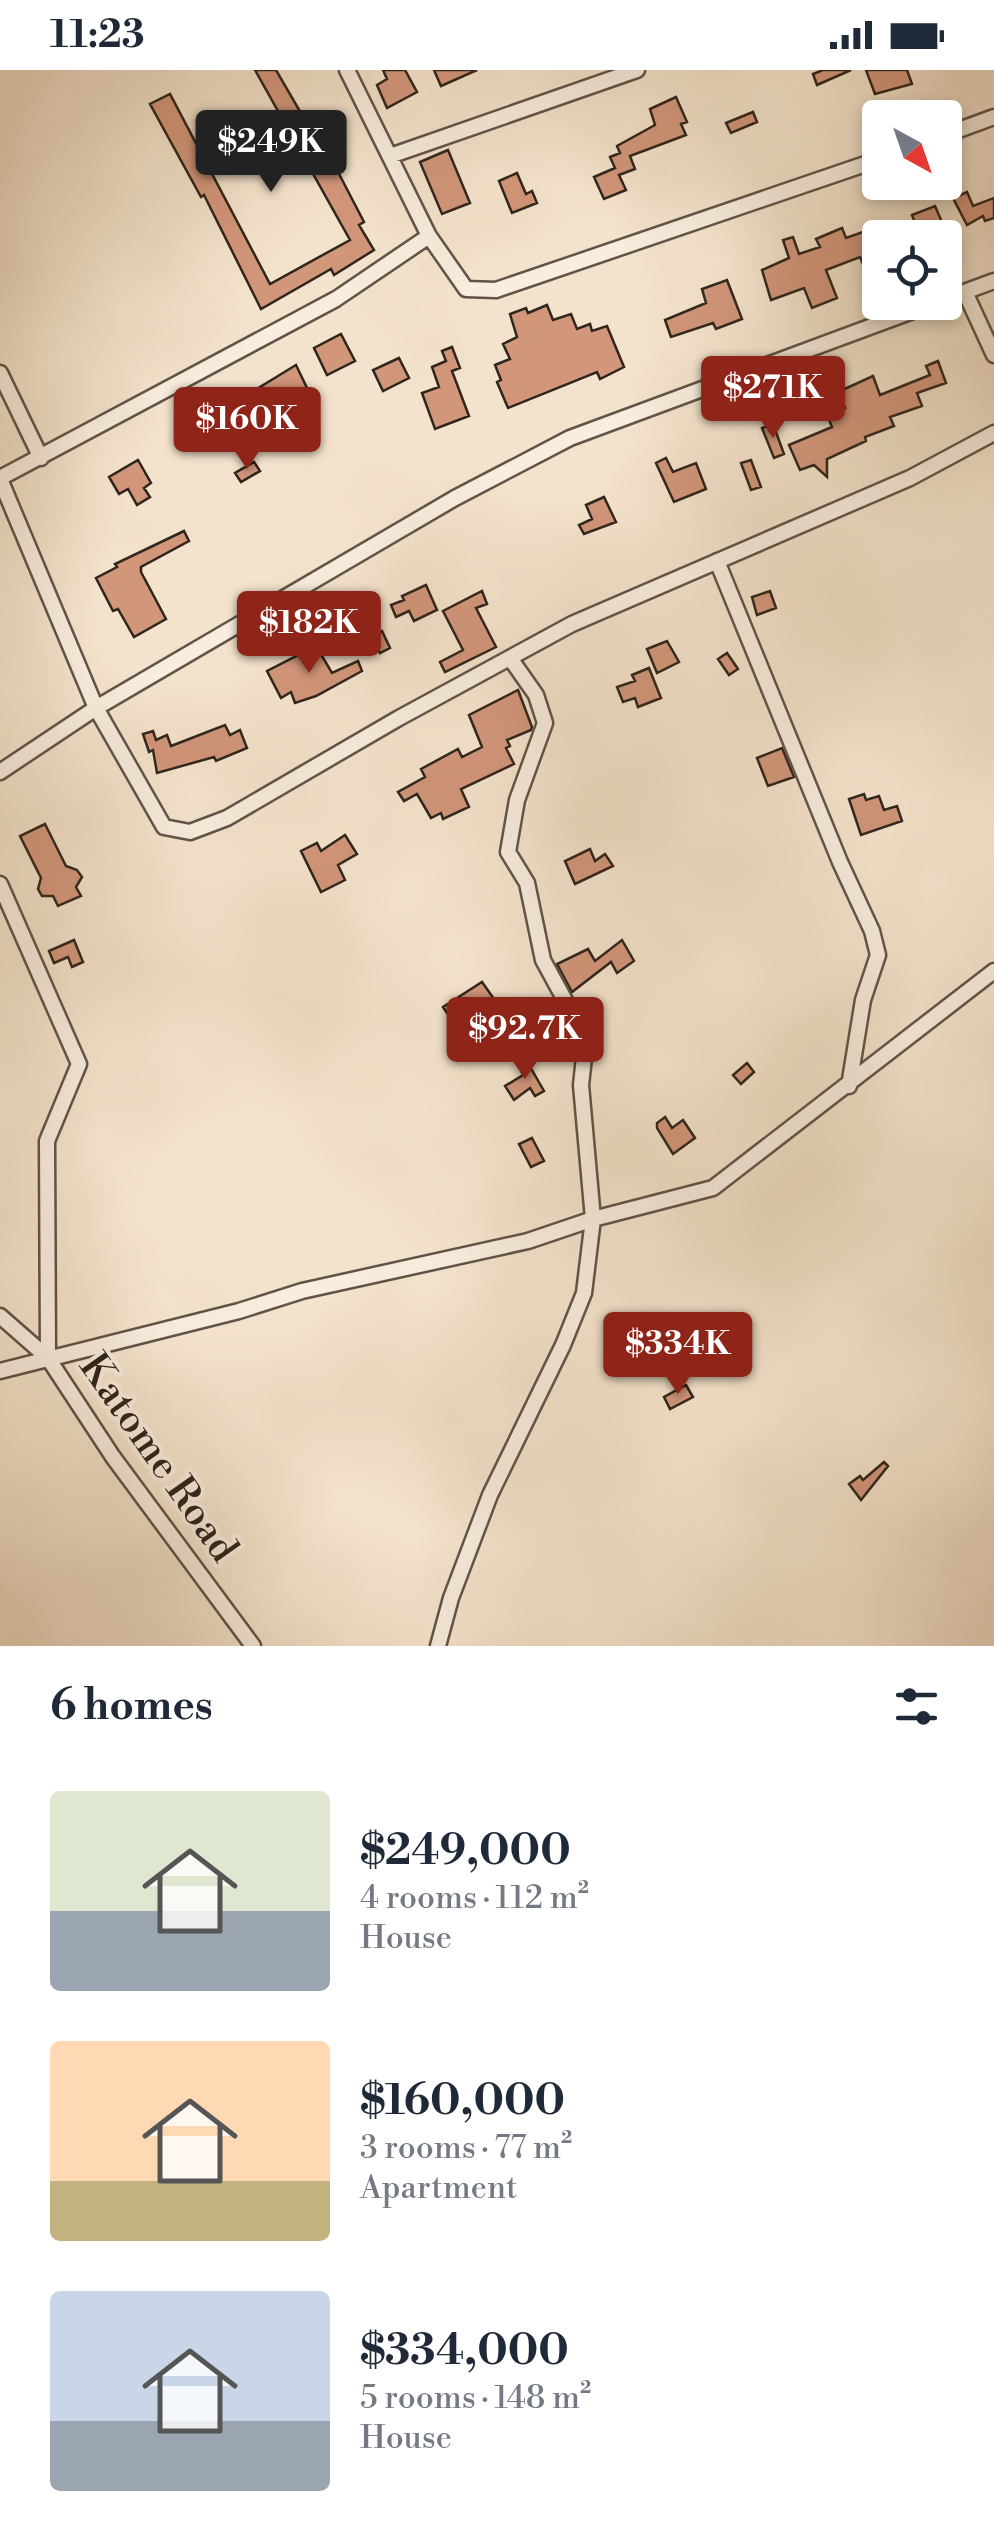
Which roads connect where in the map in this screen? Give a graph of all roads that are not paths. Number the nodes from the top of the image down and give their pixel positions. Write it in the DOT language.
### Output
graph roads {
  1 [pos="348,70"];
  2 [pos="637,70"];
  3 [pos="994,117"];
  4 [pos="962,129"];
  5 [pos="390,156"];
  6 [pos="862,165"];
  7 [pos="429,236"];
  8 [pos="994,282"];
  9 [pos="966,292"];
  10 [pos="962,294"];
  11 [pos="888,320"];
  12 [pos="994,356"];
  13 [pos="0,373"];
  14 [pos="994,433"];
  15 [pos="41,458"];
  16 [pos="0,479"];
  17 [pos="716,561"];
  18 [pos="510,658"];
  19 [pos="96,708"];
  20 [pos="0,772"];
  21 [pos="0,884"];
  22 [pos="994,971"];
  23 [pos="849,1086"];
  24 [pos="592,1218"];
  25 [pos="0,1316"];
  26 [pos="48,1358"];
  27 [pos="0,1371"];
  28 [pos="253,1646"];
  29 [pos="438,1646"];
  1 -- 5 [label="street"];
  2 -- 5 [label="street"];
  3 -- 4 [label="street"];
  5 -- 7 [label="street"];
  6 -- 7 [label="street"];
  7 -- 15 [label="street"];
  8 -- 9 [label="street"];
  9 -- 10 [label="street"];
  9 -- 12 [label="street"];
  11 -- 19 [label="street"];
  13 -- 15 [label="street"];
  14 -- 17 [label="street"];
  15 -- 16 [label="street"];
  16 -- 19 [label="street"];
  17 -- 18 [label="street"];
  17 -- 23 [label="street"];
  18 -- 19 [label="street"];
  18 -- 24 [label="street"];
  19 -- 20 [label="street"];
  21 -- 26 [label="street"];
  22 -- 23 [label="street"];
  23 -- 24 [label="street"];
  24 -- 26 [label="street"];
  24 -- 29 [label="street"];
  25 -- 26 [label="street, Katome Road"];
  26 -- 27 [label="street"];
  26 -- 28 [label="street, Katome Road"];
}
